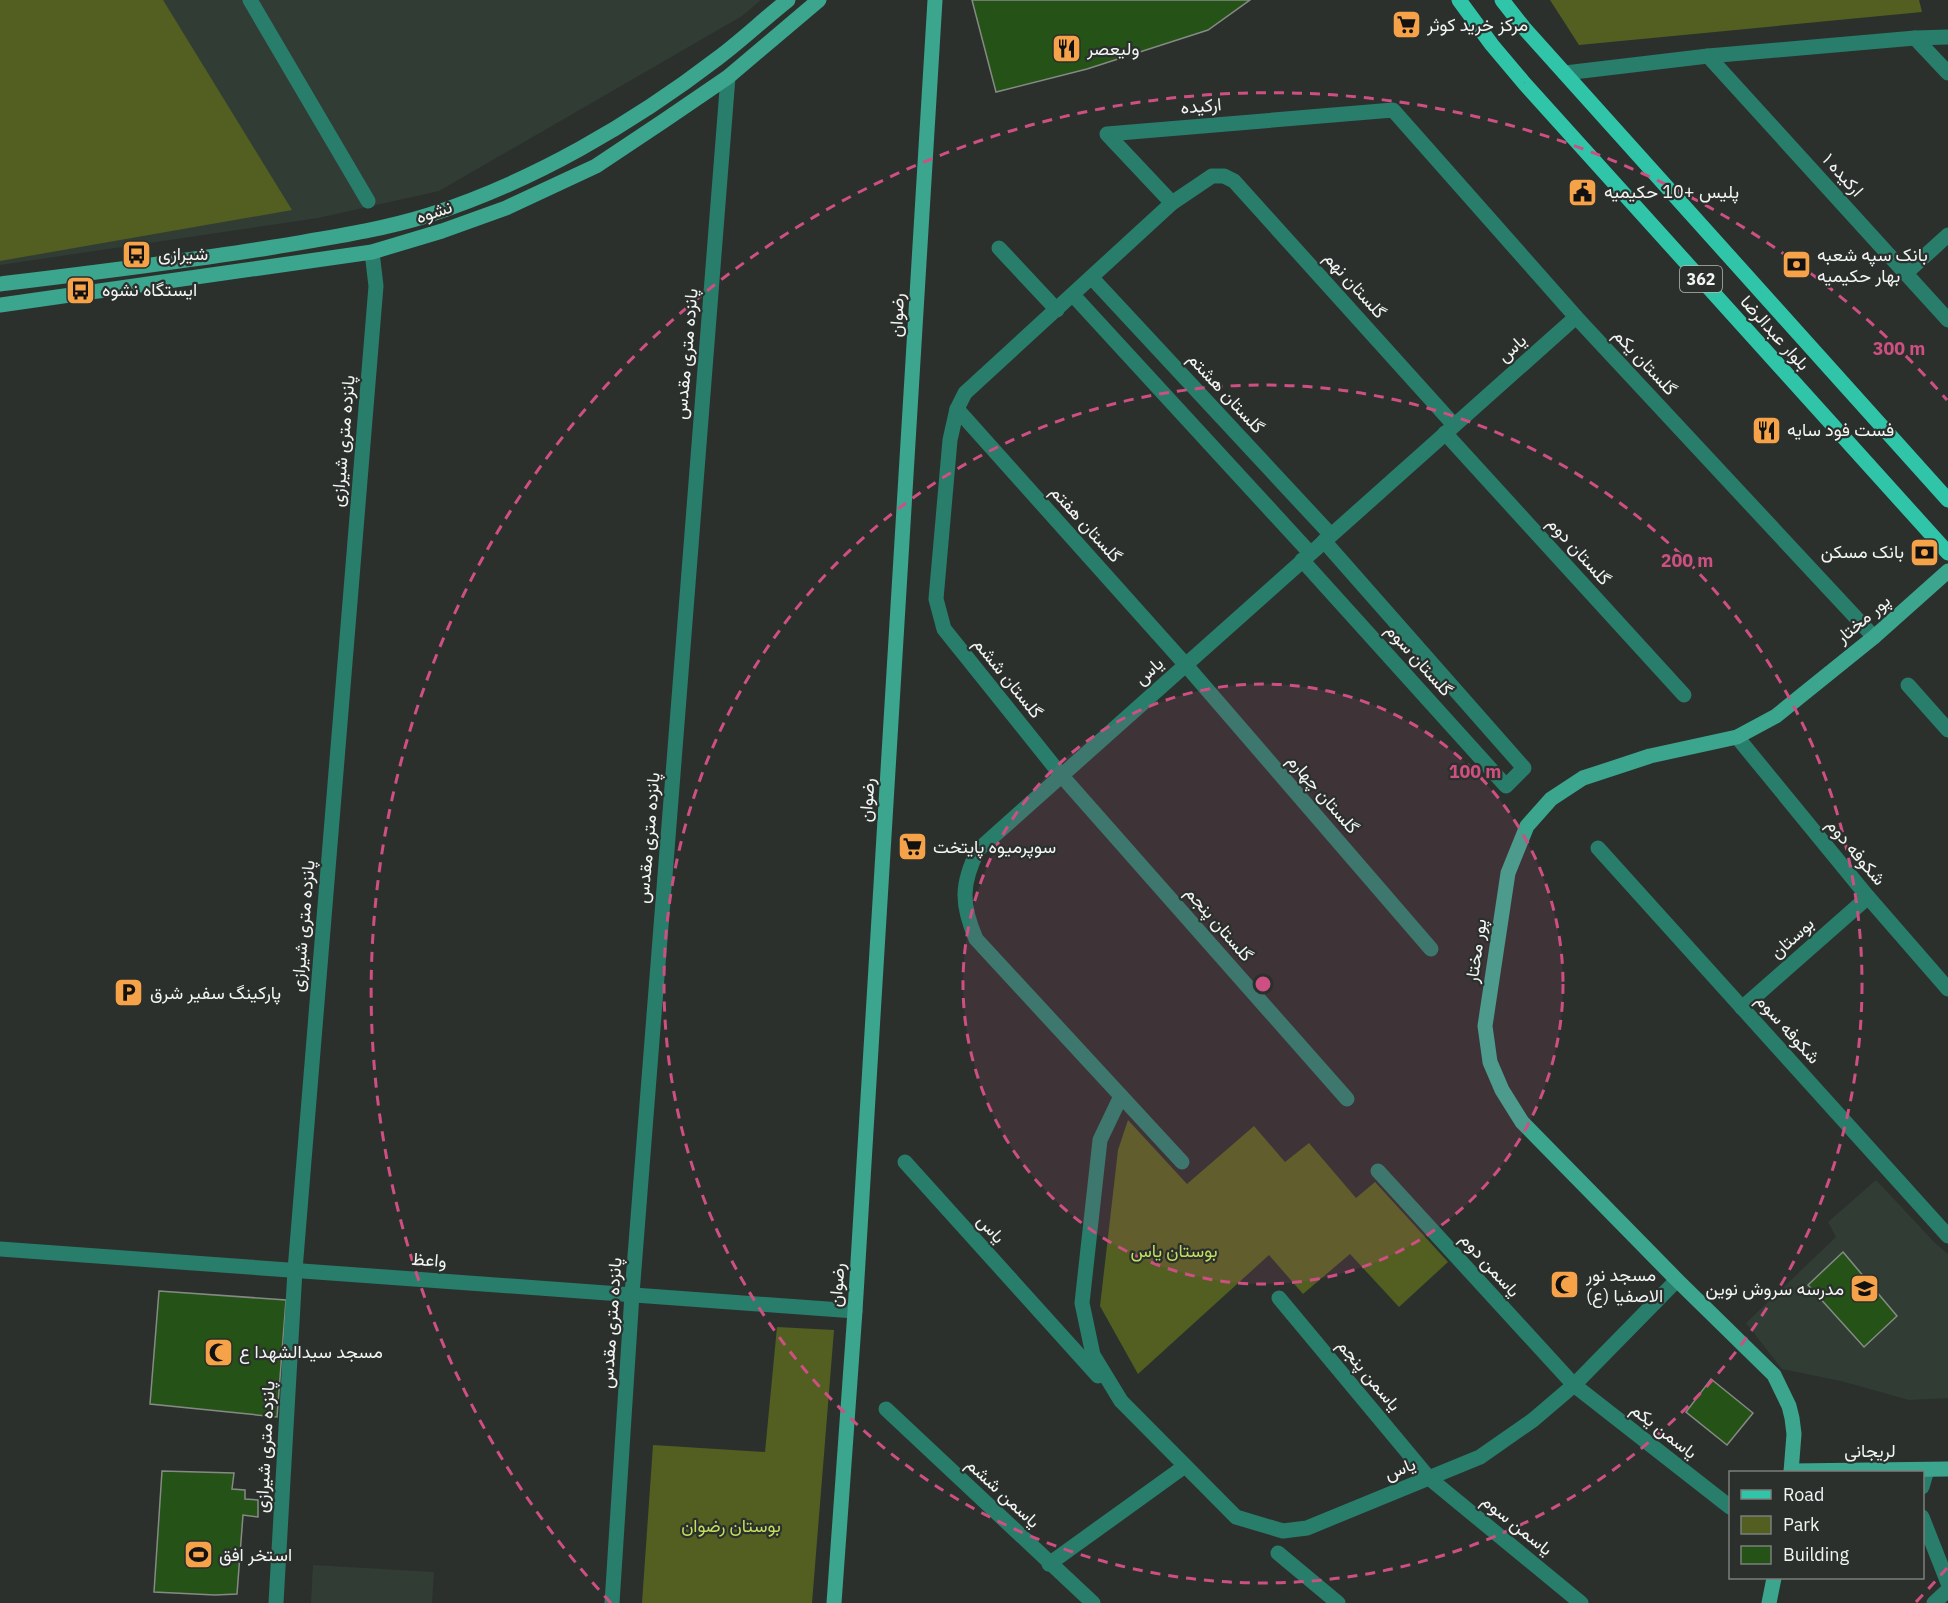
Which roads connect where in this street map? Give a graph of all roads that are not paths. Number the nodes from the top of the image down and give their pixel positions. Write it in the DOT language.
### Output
graph roads {
  1 [pos="250,0"];
  2 [pos="788,0"];
  3 [pos="819,0"];
  4 [pos="935,0"];
  5 [pos="1459,0"];
  6 [pos="1503,0"];
  7 [pos="1948,37"];
  8 [pos="1915,38"];
  9 [pos="1708,56"];
  10 [pos="718,58"];
  11 [pos="1565,73"];
  12 [pos="1948,73"];
  13 [pos="728,77"];
  14 [pos="1393,110"];
  15 [pos="368,201"];
  16 [pos="1172,203"];
  17 [pos="369,231"];
  18 [pos="1948,235"];
  19 [pos="999,248"];
  20 [pos="372,252"];
  21 [pos="1906,273"];
  22 [pos="1092,278"];
  23 [pos="0,285"];
  24 [pos="1073,295"];
  25 [pos="0,305"];
  26 [pos="1057,310"];
  27 [pos="1576,317"];
  28 [pos="1948,320"];
  29 [pos="957,410"];
  30 [pos="1449,429"];
  31 [pos="1948,500"];
  32 [pos="1327,538"];
  33 [pos="1948,553"];
  34 [pos="1306,556"];
  35 [pos="1948,571"];
  36 [pos="1874,637"];
  37 [pos="1185,664"];
  38 [pos="1908,685"];
  39 [pos="1684,695"];
  40 [pos="1948,730"];
  41 [pos="1737,737"];
  42 [pos="1061,775"];
  43 [pos="1598,848"];
  44 [pos="1868,897"];
  45 [pos="1431,949"];
  46 [pos="1945,978"];
  47 [pos="1742,1008"];
  48 [pos="1121,1096"];
  49 [pos="1347,1099"];
  50 [pos="905,1162"];
  51 [pos="1182,1162"];
  52 [pos="1378,1171"];
  53 [pos="1948,1236"];
  54 [pos="0,1249"];
  55 [pos="295,1270"];
  56 [pos="1677,1280"];
  57 [pos="632,1294"];
  58 [pos="1279,1298"];
  59 [pos="855,1311"];
  60 [pos="1574,1385"];
  61 [pos="1121,1401"];
  62 [pos="886,1409"];
  63 [pos="1185,1466"];
  64 [pos="1948,1469"];
  65 [pos="1927,1470"];
  66 [pos="1791,1471"];
  67 [pos="1859,1471"];
  68 [pos="1429,1478"];
  69 [pos="1924,1483"];
  70 [pos="1729,1505"];
  71 [pos="1924,1520"];
  72 [pos="1278,1553"];
  73 [pos="1049,1564"];
  74 [pos="1774,1579"];
  75 [pos="1948,1583"];
  76 [pos="1948,1590"];
  77 [pos="276,1603"];
  78 [pos="612,1603"];
  79 [pos="834,1603"];
  80 [pos="1093,1603"];
  81 [pos="1338,1603"];
  82 [pos="1581,1603"];
  83 [pos="1769,1603"];
  84 [pos="1934,1603"];
  1 -- 15 [label="street"];
  2 -- 10 [label="main road, نشوه"];
  3 -- 13 [label="main road, نشوه"];
  4 -- 59 [label="main road, رضوان"];
  5 -- 33 [label="main road, بلوار عبدالرضا / 362"];
  6 -- 11 [label="main road, بلوار عبدالرضا / 362"];
  7 -- 8 [label="street"];
  8 -- 9 [label="street"];
  8 -- 12 [label="street"];
  9 -- 11 [label="street"];
  9 -- 21 [label="street, ارکیده ۱"];
  10 -- 13 [label="main road"];
  10 -- 17 [label="main road, نشوه"];
  11 -- 31 [label="main road, بلوار عبدالرضا / 362"];
  13 -- 20 [label="main road, نشوه"];
  13 -- 57 [label="street, پانزده متری مقدس"];
  14 -- 16 [label="street, ارکیده"];
  14 -- 27 [label="street, گلستان یکم"];
  16 -- 22 [label="street"];
  16 -- 30 [label="street, گلستان نهم"];
  17 -- 20 [label="main road"];
  17 -- 23 [label="main road, نشوه"];
  18 -- 21 [label="street"];
  19 -- 26 [label="street"];
  20 -- 25 [label="main road, نشوه"];
  20 -- 55 [label="street, پانزده متری شیرازی"];
  21 -- 28 [label="street, ارکیده ۱"];
  22 -- 24 [label="street"];
  22 -- 32 [label="street, گلستان هشتم"];
  24 -- 26 [label="street"];
  24 -- 34 [label="street"];
  26 -- 29 [label="street"];
  27 -- 30 [label="street, یاس"];
  27 -- 36 [label="street, گلستان یکم"];
  29 -- 37 [label="street, گلستان هفتم"];
  29 -- 42 [label="street, گلستان ششم"];
  30 -- 32 [label="street, یاس"];
  30 -- 39 [label="street, گلستان دوم"];
  32 -- 34 [label="street, یاس"];
  32 -- 34 [label="street, گلستان سوم"];
  34 -- 37 [label="street, یاس"];
  35 -- 36 [label="main road, پور مختار"];
  36 -- 41 [label="main road, پور مختار"];
  37 -- 42 [label="street, یاس"];
  37 -- 45 [label="street, گلستان چهارم"];
  38 -- 40 [label="street"];
  41 -- 44 [label="street, شکوفه دوم"];
  41 -- 56 [label="main road, پور مختار"];
  42 -- 48 [label="street, یاس"];
  42 -- 49 [label="street, گلستان پنجم"];
  43 -- 47 [label="street, شکوفه سوم"];
  44 -- 46 [label="street, شکوفه دوم"];
  44 -- 47 [label="street, بوستان"];
  47 -- 53 [label="street, شکوفه سوم"];
  48 -- 51 [label="street, یاس"];
  48 -- 61 [label="street, یاس"];
  50 -- 61 [label="street, یاس"];
  52 -- 60 [label="street, یاسمن دوم"];
  54 -- 55 [label="street, واعظ"];
  55 -- 57 [label="street, واعظ"];
  55 -- 77 [label="street, پانزده متری شیرازی"];
  56 -- 60 [label="street, یاس"];
  56 -- 66 [label="main road, پور مختار"];
  57 -- 59 [label="street, واعظ"];
  57 -- 78 [label="street, پانزده متری مقدس"];
  58 -- 68 [label="street, یاسمن پنجم"];
  59 -- 79 [label="main road, رضوان"];
  60 -- 68 [label="street, یاس"];
  60 -- 70 [label="street, یاسمن یکم"];
  61 -- 63 [label="street, یاس"];
  62 -- 73 [label="street, یاسمن ششم"];
  63 -- 68 [label="street, یاس"];
  63 -- 73 [label="street"];
  64 -- 65 [label="main road, لریجانی"];
  65 -- 67 [label="main road, لریجانی"];
  65 -- 69 [label="street"];
  68 -- 82 [label="street, یاسمن سوم"];
  71 -- 75 [label="street"];
  72 -- 81 [label="street"];
  73 -- 80 [label="street, یاسمن ششم"];
  74 -- 83 [label="main road"];
  76 -- 84 [label="street"];
}
